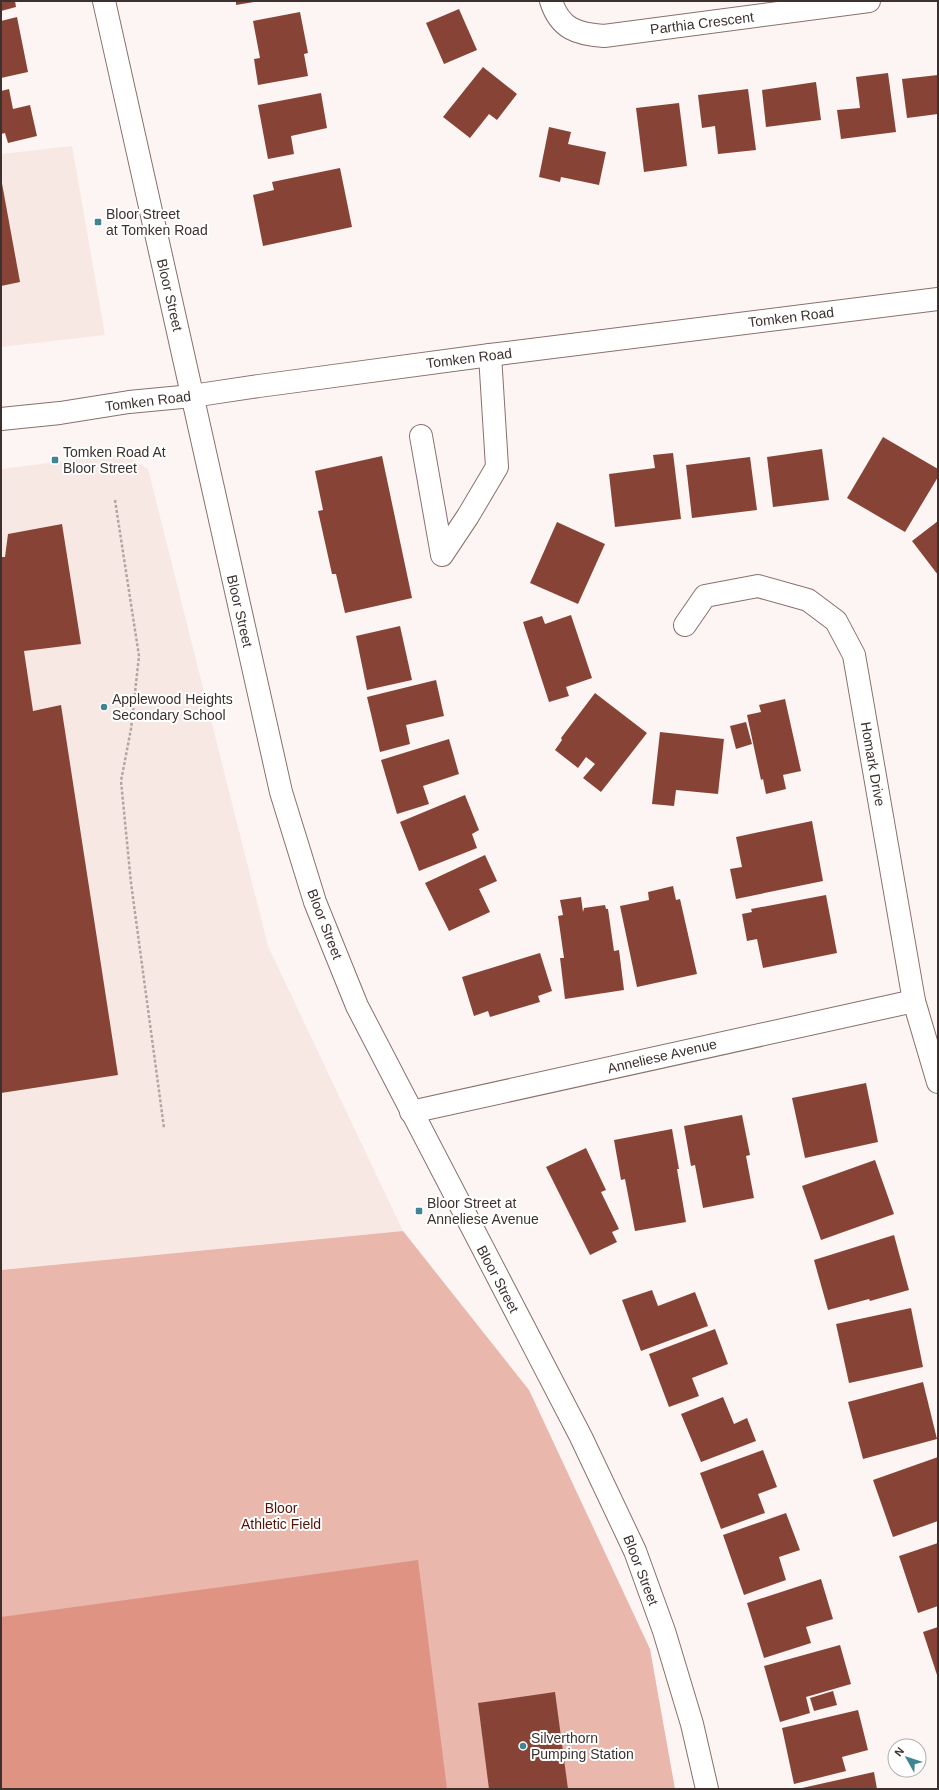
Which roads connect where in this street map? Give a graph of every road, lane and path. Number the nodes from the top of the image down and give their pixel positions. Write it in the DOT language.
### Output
graph roads {
  1 [pos="104,1"];
  2 [pos="551,1"];
  3 [pos="869,1"];
  4 [pos="938,299"];
  5 [pos="490,355"];
  6 [pos="192,396"];
  7 [pos="1,419"];
  8 [pos="421,436"];
  9 [pos="115,500"];
  10 [pos="685,625"];
  11 [pos="914,1001"];
  12 [pos="938,1082"];
  13 [pos="411,1112"];
  14 [pos="164,1128"];
  15 [pos="707,1789"];
  1 -- 6 [label="street, Bloor Street"];
  2 -- 3 [label="street, Parthia Crescent"];
  4 -- 5 [label="street, Tomken Road"];
  5 -- 6 [label="street, Tomken Road"];
  5 -- 8 [label="street"];
  6 -- 7 [label="street, Tomken Road"];
  6 -- 13 [label="street, Bloor Street"];
  9 -- 14 [label="path"];
  10 -- 11 [label="street, Homark Drive"];
  11 -- 12 [label="street, Homark Drive"];
  11 -- 13 [label="street, Anneliese Avenue"];
  13 -- 15 [label="street, Bloor Street"];
}
